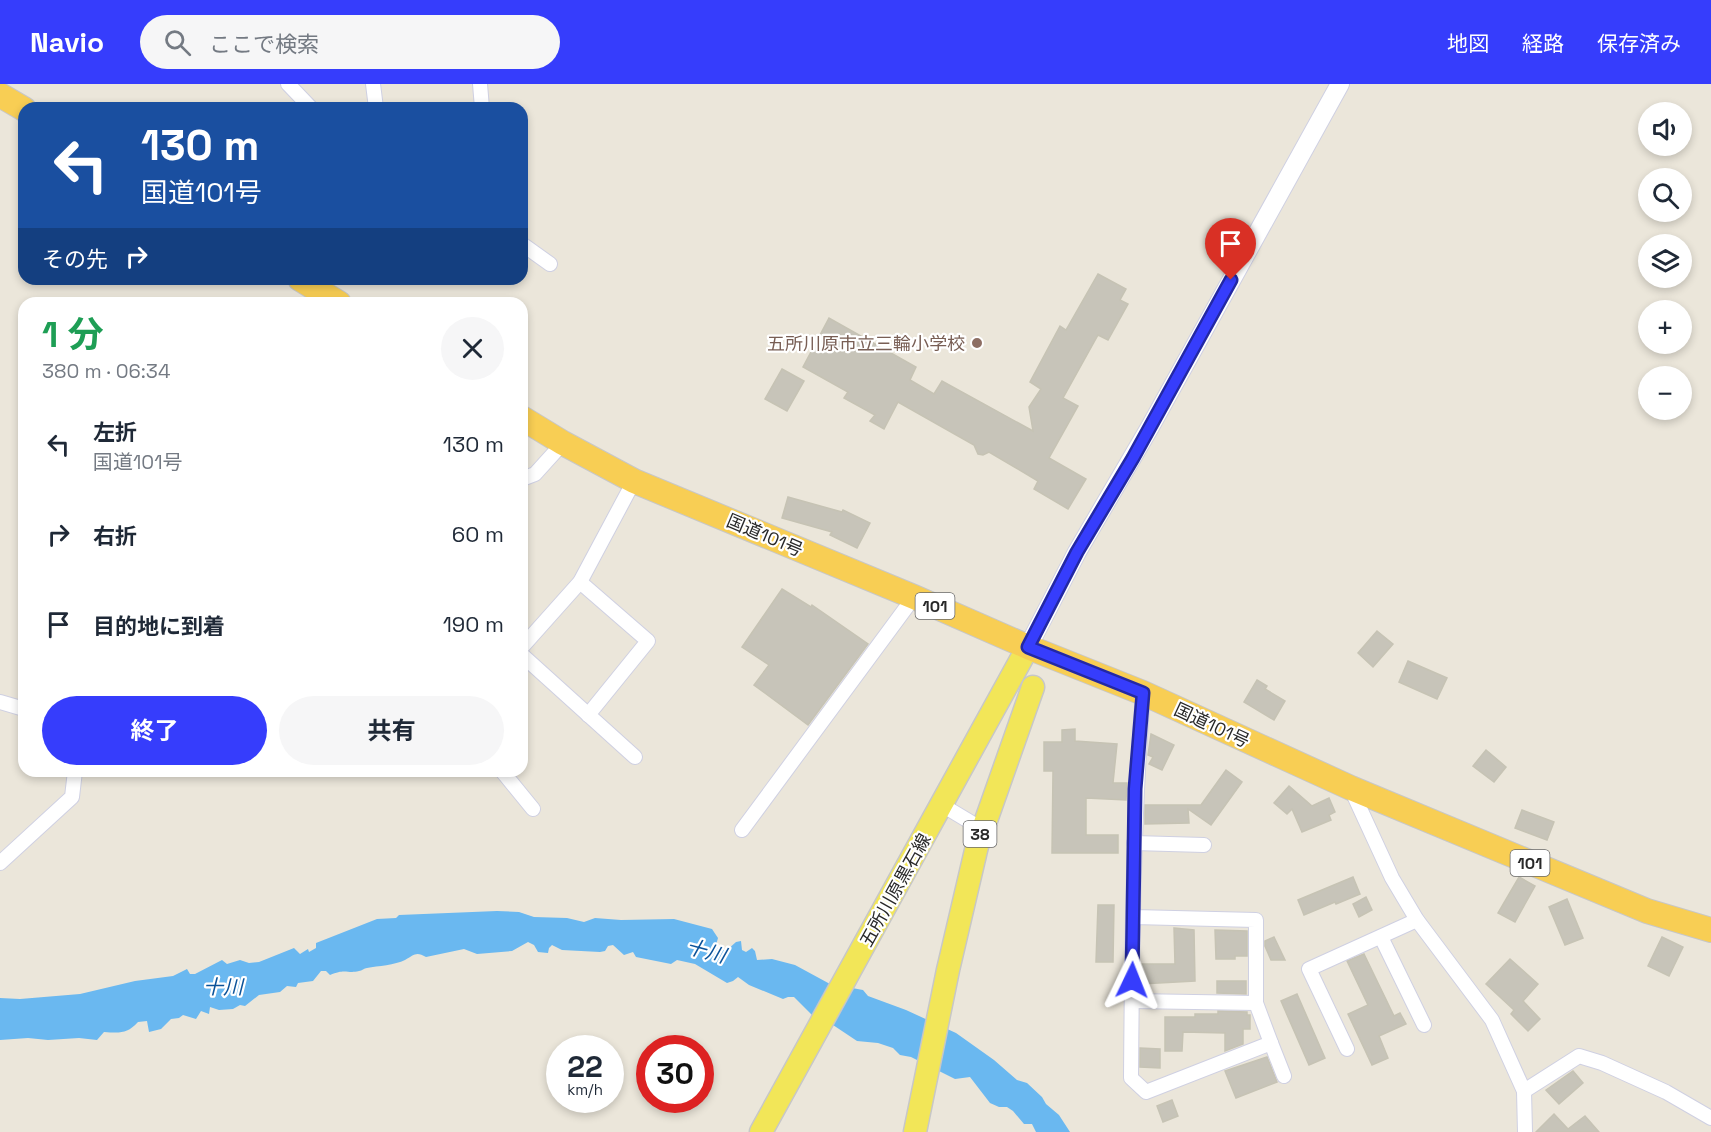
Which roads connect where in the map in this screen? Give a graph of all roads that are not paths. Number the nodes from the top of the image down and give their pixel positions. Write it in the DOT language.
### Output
graph roads {
  1 [pos="288,84"];
  2 [pos="373,84"];
  3 [pos="480,84"];
  4 [pos="1340,84"];
  5 [pos="0,94"];
  6 [pos="305,102"];
  7 [pos="375,102"];
  8 [pos="482,102"];
  9 [pos="18,105"];
  10 [pos="528,248"];
  11 [pos="550,264"];
  12 [pos="314,285"];
  13 [pos="329,291"];
  14 [pos="528,422"];
  15 [pos="563,443"];
  16 [pos="528,477"];
  17 [pos="634,481"];
  18 [pos="580,582"];
  19 [pos="914,597"];
  20 [pos="528,640"];
  21 [pos="1028,647"];
  22 [pos="528,660"];
  23 [pos="1033,687"];
  24 [pos="1143,693"];
  25 [pos="0,702"];
  26 [pos="18,707"];
  27 [pos="588,715"];
  28 [pos="635,757"];
  29 [pos="74,777"];
  30 [pos="507,777"];
  31 [pos="1351,788"];
  32 [pos="942,805"];
  33 [pos="533,809"];
  34 [pos="982,829"];
  35 [pos="742,830"];
  36 [pos="1134,843"];
  37 [pos="1204,845"];
  38 [pos="0,863"];
  39 [pos="1134,917"];
  40 [pos="1417,920"];
  41 [pos="1711,930"];
  42 [pos="1382,937"];
  43 [pos="1132,1001"];
  44 [pos="1256,1003"];
  45 [pos="1424,1026"];
  46 [pos="1271,1042"];
  47 [pos="1347,1049"];
  48 [pos="1284,1076"];
  49 [pos="1524,1091"];
  50 [pos="1711,1118"];
  51 [pos="761,1132"];
  52 [pos="915,1132"];
  53 [pos="1526,1132"];
  1 -- 6 [label="street"];
  2 -- 7 [label="street"];
  3 -- 8 [label="street"];
  4 -- 21 [label="street"];
  5 -- 9 [label="highway"];
  10 -- 11 [label="street"];
  12 -- 13 [label="highway"];
  14 -- 15 [label="highway, 国道101号 / 101"];
  15 -- 16 [label="street"];
  15 -- 17 [label="highway, 国道101号 / 101"];
  17 -- 18 [label="street"];
  17 -- 19 [label="highway, 国道101号 / 101"];
  18 -- 20 [label="street"];
  18 -- 27 [label="street"];
  19 -- 21 [label="highway, 国道101号 / 101"];
  19 -- 35 [label="street"];
  21 -- 24 [label="highway, 国道101号 / 101"];
  21 -- 32 [label="main road, 五所川原黒石線 / 38"];
  22 -- 27 [label="street"];
  23 -- 34 [label="main road, 38"];
  24 -- 31 [label="highway, 国道101号 / 101"];
  24 -- 36 [label="street"];
  25 -- 26 [label="street"];
  27 -- 28 [label="street"];
  29 -- 38 [label="street"];
  30 -- 33 [label="street"];
  31 -- 40 [label="street"];
  31 -- 41 [label="highway, 国道101号 / 101"];
  32 -- 34 [label="street"];
  32 -- 51 [label="main road, 五所川原黒石線 / 38"];
  34 -- 52 [label="main road, 38"];
  36 -- 37 [label="street"];
  36 -- 39 [label="street"];
  39 -- 43 [label="street"];
  39 -- 44 [label="street"];
  40 -- 42 [label="street"];
  40 -- 49 [label="street"];
  42 -- 45 [label="street"];
  42 -- 47 [label="street"];
  43 -- 44 [label="street"];
  43 -- 46 [label="street"];
  44 -- 46 [label="street"];
  46 -- 48 [label="street"];
  49 -- 50 [label="street"];
  49 -- 53 [label="street"];
}
